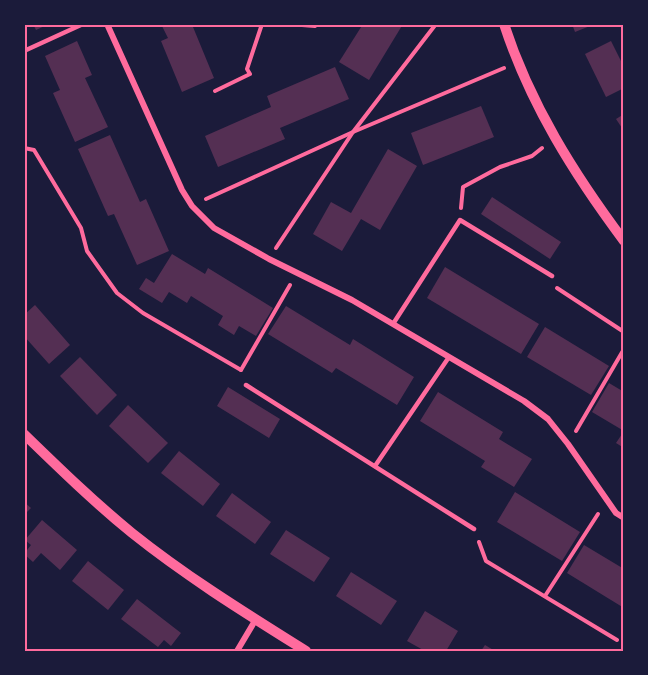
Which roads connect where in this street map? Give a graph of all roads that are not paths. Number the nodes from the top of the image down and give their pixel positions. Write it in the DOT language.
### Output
graph roads {
  1 [pos="83,24"];
  2 [pos="106,24"];
  3 [pos="504,24"];
  4 [pos="24,51"];
  5 [pos="624,241"];
  6 [pos="552,276"];
  7 [pos="393,324"];
  8 [pos="449,357"];
  9 [pos="246,385"];
  10 [pos="24,434"];
  11 [pos="375,466"];
  12 [pos="624,518"];
  13 [pos="474,529"];
  14 [pos="256,619"];
  15 [pos="237,651"];
  16 [pos="306,651"];
  1 -- 4 [label="lane"];
  2 -- 7 [label="street"];
  3 -- 5 [label="street"];
  6 -- 7 [label="lane"];
  7 -- 8 [label="street"];
  8 -- 11 [label="lane"];
  8 -- 12 [label="street"];
  9 -- 11 [label="lane"];
  10 -- 14 [label="street"];
  11 -- 13 [label="lane"];
  14 -- 15 [label="street"];
  14 -- 16 [label="street"];
}
